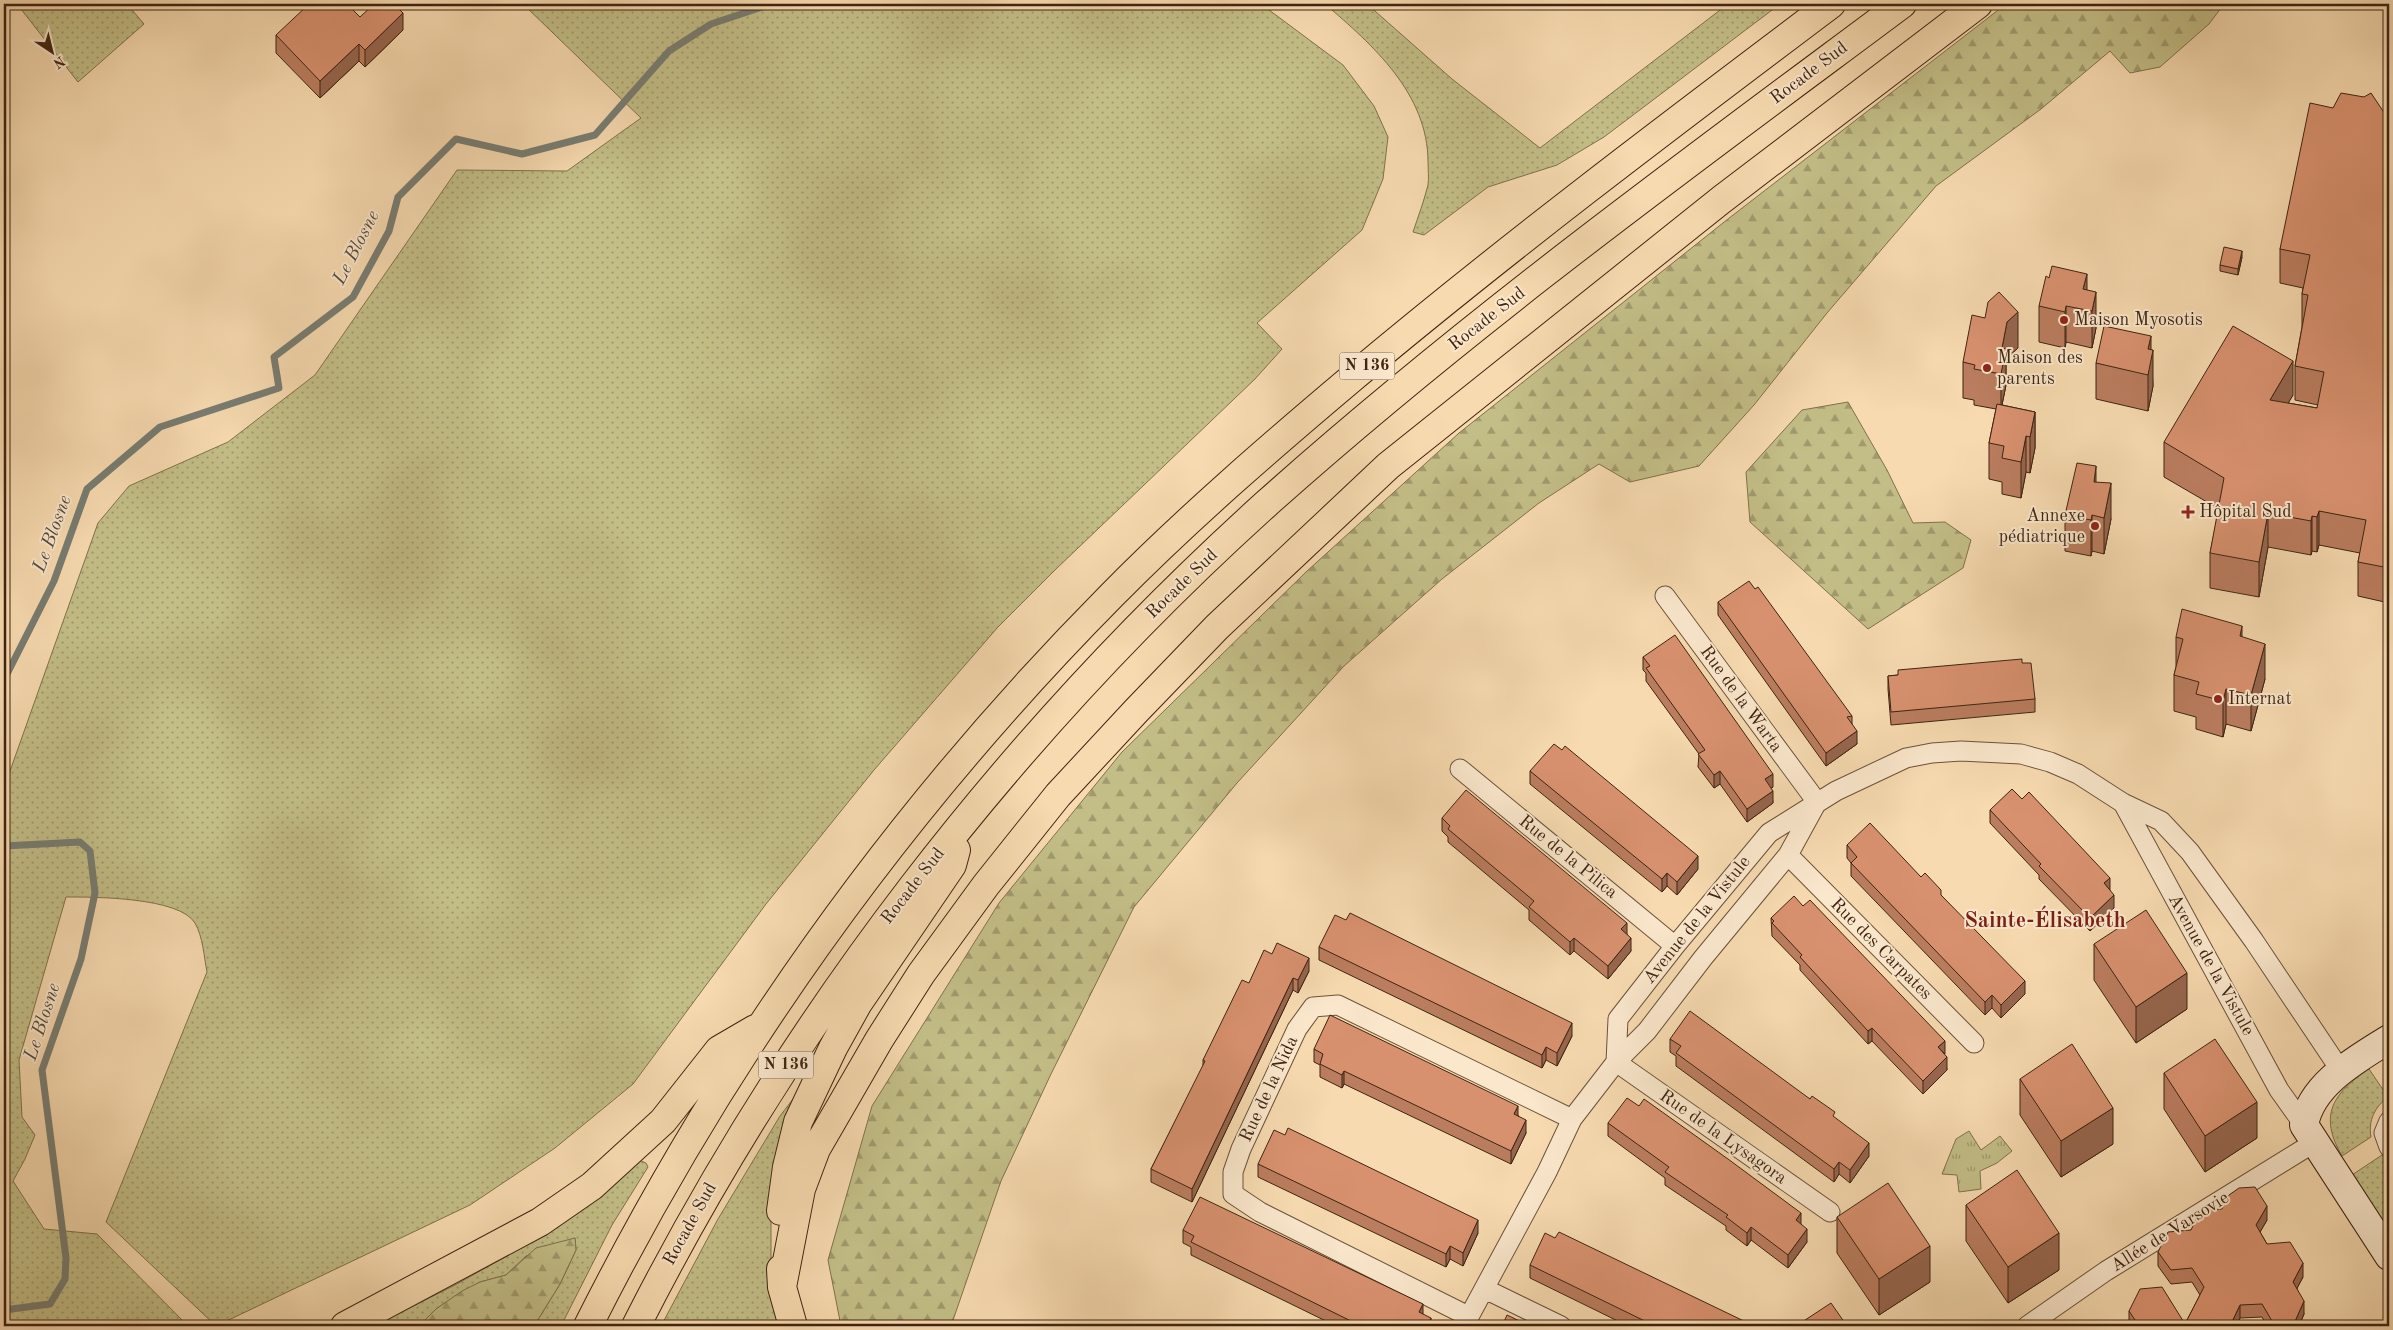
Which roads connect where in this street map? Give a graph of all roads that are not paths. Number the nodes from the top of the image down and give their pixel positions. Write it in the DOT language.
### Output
graph roads {
  1 [pos="1831,4"];
  2 [pos="1902,4"];
  3 [pos="1978,4"];
  4 [pos="1665,596"];
  5 [pos="1460,769"];
  6 [pos="1817,802"];
  7 [pos="2122,803"];
  8 [pos="963,821"];
  9 [pos="1788,854"];
  10 [pos="1675,946"];
  11 [pos="759,1027"];
  12 [pos="2389,1039"];
  13 [pos="1974,1043"];
  14 [pos="1616,1062"];
  15 [pos="2341,1071"];
  16 [pos="1572,1119"];
  17 [pos="2388,1123"];
  18 [pos="2309,1134"];
  19 [pos="2389,1147"];
  20 [pos="1830,1212"];
  21 [pos="2389,1256"];
  22 [pos="782,1287"];
  23 [pos="1486,1289"];
  24 [pos="1466,1321"];
  25 [pos="345,1326"];
  26 [pos="588,1326"];
  27 [pos="636,1326"];
  28 [pos="793,1326"];
  29 [pos="1560,1326"];
  30 [pos="2028,1326"];
  1 -- 11 [label="highway, N 136"];
  2 -- 8 [label="highway, Rocade Sud / N 136"];
  3 -- 22 [label="highway"];
  4 -- 6 [label="street, Rue de la Warta"];
  5 -- 10 [label="street, Rue de la Pilica"];
  6 -- 7 [label="street, Avenue de la Vistule"];
  6 -- 9 [label="street, Avenue de la Vistule"];
  6 -- 10 [label="street, Avenue de la Vistule"];
  7 -- 15 [label="street, Avenue de la Vistule"];
  7 -- 18 [label="street, Avenue de la Vistule"];
  8 -- 22 [label="highway"];
  8 -- 27 [label="highway, Rocade Sud / N 136"];
  9 -- 13 [label="street, Rue des Carpates"];
  9 -- 14 [label="street, Avenue de la Vistule"];
  10 -- 14 [label="street, Avenue de la Vistule"];
  11 -- 25 [label="highway"];
  11 -- 26 [label="highway, N 136"];
  12 -- 15 [label="street"];
  14 -- 16 [label="street, Avenue de la Vistule"];
  14 -- 20 [label="street, Rue de la Lysagora"];
  15 -- 18 [label="street"];
  16 -- 23 [label="street, Avenue de la Vistule"];
  16 -- 24 [label="street, Rue de la Nida"];
  17 -- 19 [label="street"];
  18 -- 21 [label="street"];
  18 -- 30 [label="street, Allée de Varsovie"];
  22 -- 28 [label="highway"];
  23 -- 24 [label="street, Avenue de la Vistule"];
  23 -- 29 [label="street"];
}
